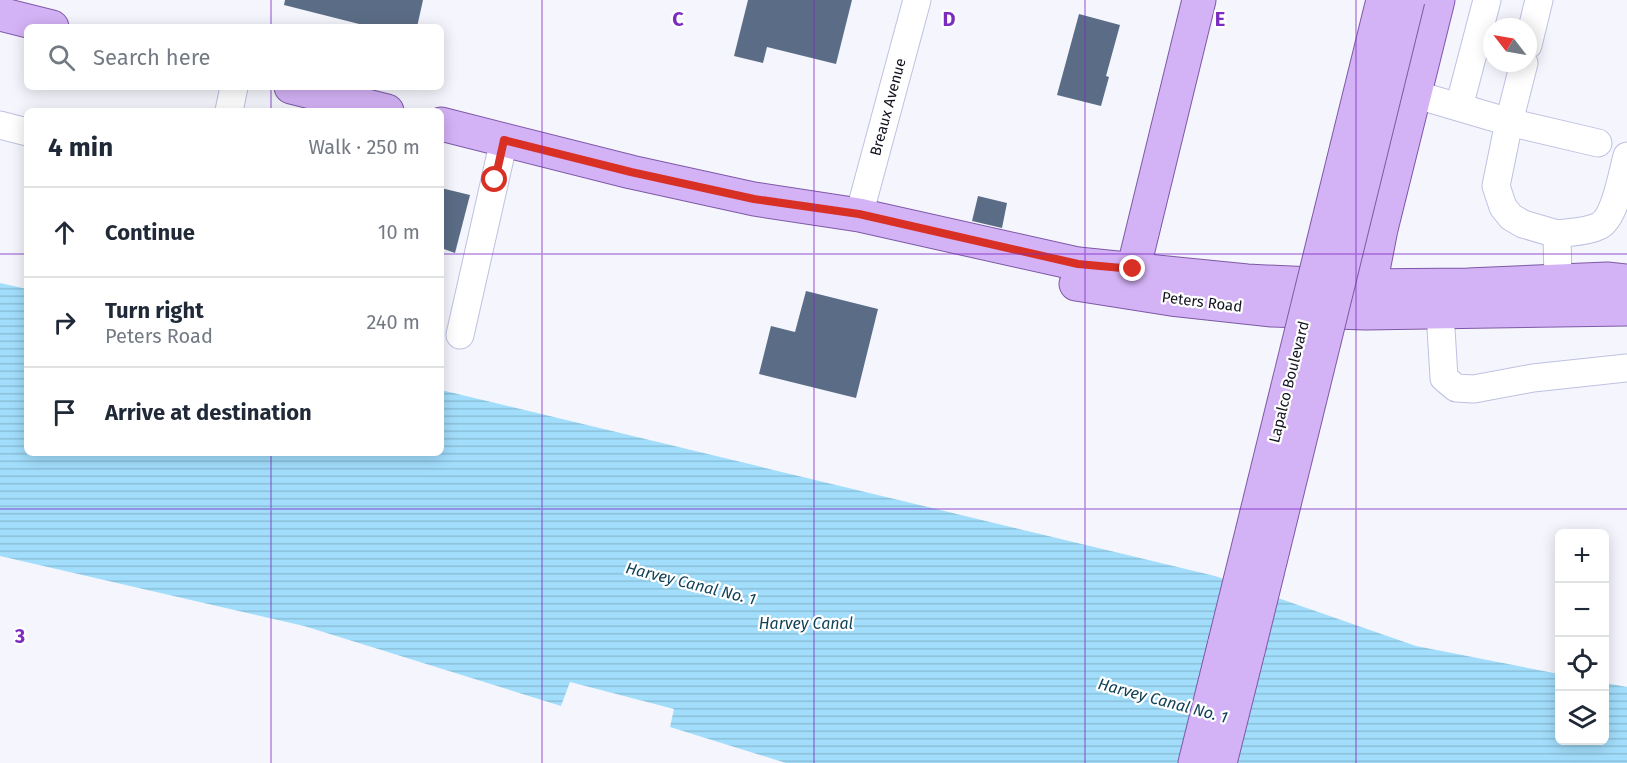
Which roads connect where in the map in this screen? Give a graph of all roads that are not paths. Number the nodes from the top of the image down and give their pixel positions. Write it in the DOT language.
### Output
graph roads {
  1 [pos="917,0"];
  2 [pos="1199,0"];
  3 [pos="1383,0"];
  4 [pos="1408,0"];
  5 [pos="1438,0"];
  6 [pos="1487,0"];
  7 [pos="1539,0"];
  8 [pos="0,14"];
  9 [pos="1535,18"];
  10 [pos="40,24"];
  11 [pos="1522,72"];
  12 [pos="233,90"];
  13 [pos="303,90"];
  14 [pos="1414,94"];
  15 [pos="1459,107"];
  16 [pos="230,108"];
  17 [pos="375,108"];
  18 [pos="1509,122"];
  19 [pos="0,125"];
  20 [pos="444,125"];
  21 [pos="24,131"];
  22 [pos="504,140"];
  23 [pos="1598,143"];
  24 [pos="1627,156"];
  25 [pos="754,199"];
  26 [pos="859,214"];
  27 [pos="1557,234"];
  28 [pos="1131,281"];
  29 [pos="1558,281"];
  30 [pos="1627,281"];
  31 [pos="1367,299"];
  32 [pos="1627,309"];
  33 [pos="1440,312"];
  34 [pos="460,334"];
  35 [pos="1627,368"];
  36 [pos="1195,763"];
  37 [pos="1221,763"];
  1 -- 26 [label="street, Breaux Avenue"];
  2 -- 28 [label="main road"];
  3 -- 36 [label="main road, Lapalco Boulevard, bridge"];
  4 -- 37 [label="main road, Lapalco Boulevard, bridge"];
  5 -- 14 [label="main road"];
  6 -- 15 [label="street"];
  7 -- 9 [label="street"];
  8 -- 10 [label="main road"];
  11 -- 18 [label="street"];
  12 -- 16 [label="street"];
  13 -- 17 [label="main road"];
  14 -- 15 [label="street"];
  14 -- 31 [label="main road"];
  15 -- 18 [label="street"];
  18 -- 23 [label="street"];
  18 -- 27 [label="street"];
  19 -- 21 [label="street"];
  20 -- 22 [label="main road, Peters Road"];
  22 -- 25 [label="main road, Peters Road"];
  22 -- 34 [label="street"];
  24 -- 27 [label="street"];
  25 -- 26 [label="main road, Peters Road"];
  25 -- 28 [label="main road, Peters Road"];
  26 -- 28 [label="main road, Peters Road"];
  27 -- 29 [label="street"];
  28 -- 31 [label="main road, Peters Road"];
  29 -- 30 [label="main road, Peters Road"];
  29 -- 31 [label="main road, Peters Road"];
  31 -- 33 [label="main road, Peters Road"];
  32 -- 33 [label="main road, Peters Road"];
  33 -- 35 [label="street"];
}
